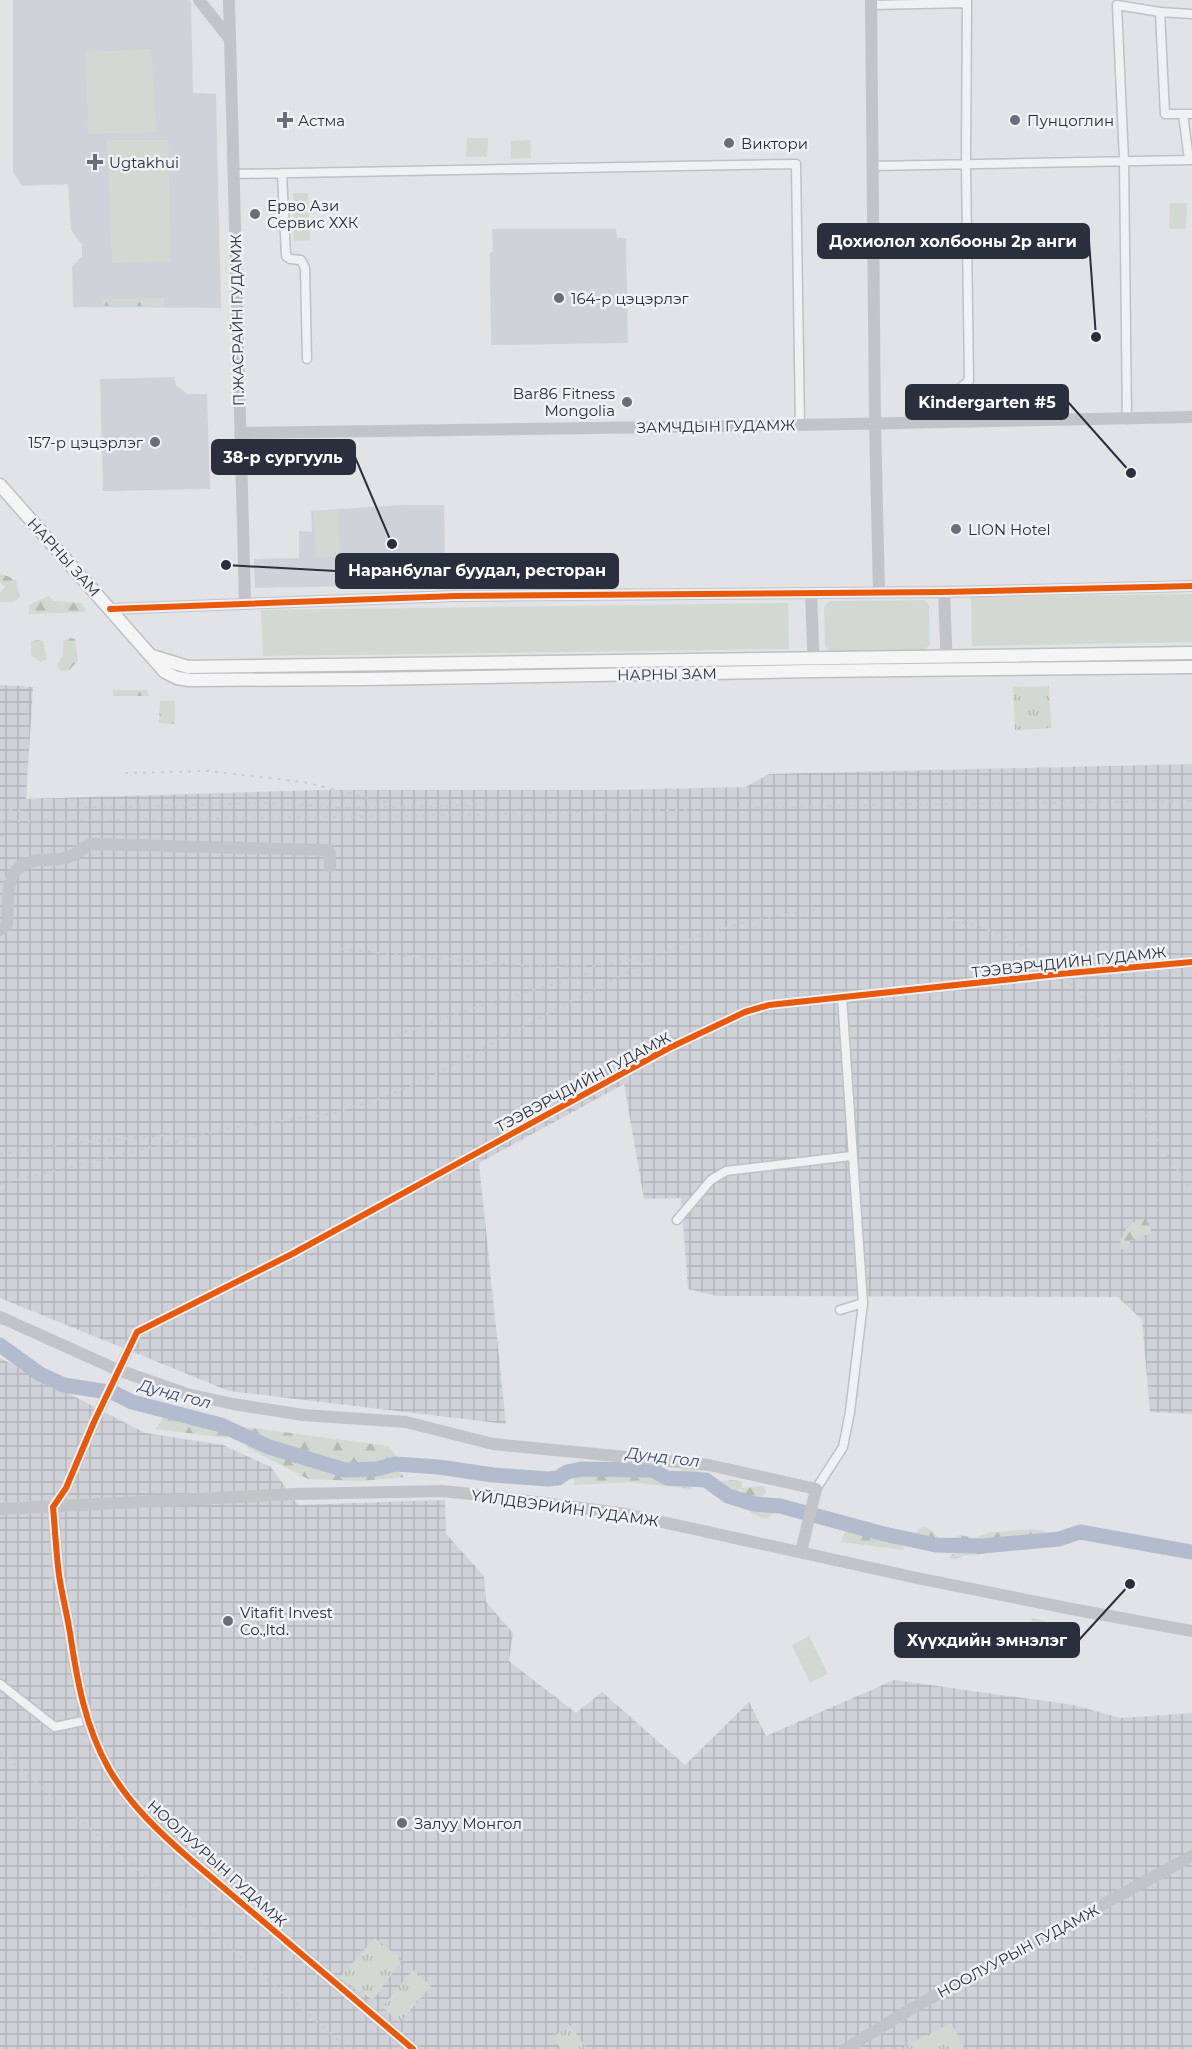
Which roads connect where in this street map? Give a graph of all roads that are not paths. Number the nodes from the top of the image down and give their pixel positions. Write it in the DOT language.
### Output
graph roads {
  1 [pos="199,0"];
  2 [pos="229,0"];
  3 [pos="967,1"];
  4 [pos="871,3"];
  5 [pos="1117,3"];
  6 [pos="1160,12"];
  7 [pos="1192,14"];
  8 [pos="229,38"];
  9 [pos="1187,114"];
  10 [pos="1124,160"];
  11 [pos="1190,160"];
  12 [pos="966,164"];
  13 [pos="873,166"];
  14 [pos="282,173"];
  15 [pos="234,174"];
  16 [pos="307,359"];
  17 [pos="1192,417"];
  18 [pos="1127,419"];
  19 [pos="953,422"];
  20 [pos="875,424"];
  21 [pos="800,425"];
  22 [pos="240,433"];
  23 [pos="0,485"];
  24 [pos="1192,586"];
  25 [pos="879,592"];
  26 [pos="945,592"];
  27 [pos="812,593"];
  28 [pos="244,603"];
  29 [pos="110,609"];
  30 [pos="1192,654"];
  31 [pos="946,663"];
  32 [pos="813,665"];
  33 [pos="1192,667"];
  34 [pos="330,867"];
  35 [pos="0,930"];
  36 [pos="1192,962"];
  37 [pos="842,997"];
  38 [pos="851,1156"];
  39 [pos="677,1220"];
  40 [pos="863,1304"];
  41 [pos="840,1310"];
  42 [pos="0,1317"];
  43 [pos="117,1373"];
  44 [pos="815,1493"];
  45 [pos="52,1507"];
  46 [pos="0,1509"];
  47 [pos="802,1546"];
  48 [pos="1192,1631"];
  49 [pos="0,1684"];
  50 [pos="88,1720"];
  51 [pos="1192,1856"];
  52 [pos="413,2049"];
  53 [pos="845,2049"];
  1 -- 8 [label="street"];
  2 -- 8 [label="street, П.ЖАСРАЙН ГУДАМЖ"];
  3 -- 4 [label="street"];
  3 -- 12 [label="street"];
  4 -- 13 [label="street"];
  5 -- 6 [label="street"];
  5 -- 10 [label="street"];
  6 -- 7 [label="street"];
  6 -- 9 [label="street"];
  8 -- 15 [label="street, П.ЖАСРАЙН ГУДАМЖ"];
  9 -- 11 [label="street"];
  10 -- 11 [label="street"];
  10 -- 12 [label="street"];
  10 -- 18 [label="street"];
  12 -- 13 [label="street"];
  12 -- 19 [label="street"];
  13 -- 20 [label="street"];
  14 -- 15 [label="street"];
  14 -- 16 [label="street"];
  14 -- 21 [label="street"];
  15 -- 22 [label="street, П.ЖАСРАЙН ГУДАМЖ"];
  17 -- 18 [label="street, ЗАМЧДЫН ГУДАМЖ"];
  18 -- 19 [label="street, ЗАМЧДЫН ГУДАМЖ"];
  19 -- 20 [label="street, ЗАМЧДЫН ГУДАМЖ"];
  20 -- 21 [label="street, ЗАМЧДЫН ГУДАМЖ"];
  20 -- 25 [label="street"];
  21 -- 22 [label="street, ЗАМЧДЫН ГУДАМЖ"];
  22 -- 28 [label="street, П.ЖАСРАЙН ГУДАМЖ"];
  23 -- 29 [label="main road, НАРНЫ ЗАМ"];
  24 -- 26 [label="street"];
  25 -- 26 [label="street"];
  25 -- 27 [label="street"];
  26 -- 31 [label="street"];
  27 -- 28 [label="street"];
  27 -- 32 [label="street"];
  28 -- 29 [label="street"];
  29 -- 32 [label="main road, НАРНЫ ЗАМ"];
  30 -- 31 [label="main road, НАРНЫ ЗАМ"];
  31 -- 32 [label="main road, НАРНЫ ЗАМ"];
  31 -- 33 [label="main road, НАРНЫ ЗАМ"];
  34 -- 35 [label="street"];
  36 -- 37 [label="street, ТЭЭВЭРЧДИЙН ГУДАМЖ"];
  37 -- 38 [label="street"];
  37 -- 43 [label="street, ТЭЭВЭРЧДИЙН ГУДАМЖ"];
  38 -- 39 [label="street"];
  38 -- 40 [label="street"];
  40 -- 41 [label="street"];
  40 -- 44 [label="street"];
  42 -- 43 [label="street"];
  43 -- 44 [label="street"];
  43 -- 45 [label="street, ТЭЭВЭРЧДИЙН ГУДАМЖ"];
  44 -- 47 [label="street"];
  45 -- 46 [label="street, YЙЛДВЭРИЙН ГУДАМЖ"];
  45 -- 47 [label="street, YЙЛДВЭРИЙН ГУДАМЖ"];
  45 -- 50 [label="street, НООЛУУРЫН ГУДАМЖ"];
  47 -- 48 [label="street, YЙЛДВЭРИЙН ГУДАМЖ"];
  49 -- 50 [label="street"];
  50 -- 52 [label="street, НООЛУУРЫН ГУДАМЖ"];
  51 -- 53 [label="street, НООЛУУРЫН ГУДАМЖ"];
}
